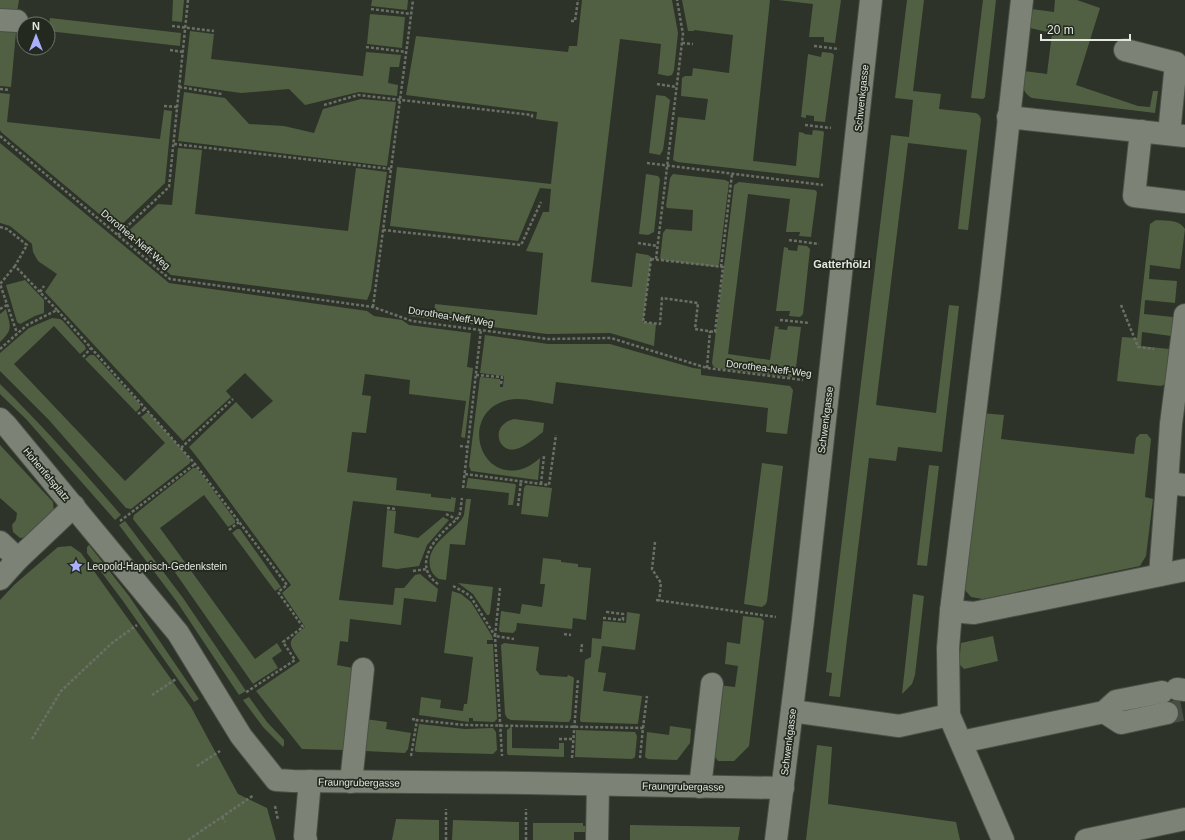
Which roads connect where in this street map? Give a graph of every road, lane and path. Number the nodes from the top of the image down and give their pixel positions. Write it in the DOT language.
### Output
graph roads {
  1 [pos="188,0"];
  2 [pos="412,0"];
  3 [pos="578,0"];
  4 [pos="677,0"];
  5 [pos="871,0"];
  6 [pos="1022,0"];
  7 [pos="371,9"];
  8 [pos="411,14"];
  9 [pos="571,21"];
  10 [pos="172,26"];
  11 [pos="185,28"];
  12 [pos="214,31"];
  13 [pos="682,43"];
  14 [pos="693,44"];
  15 [pos="814,46"];
  16 [pos="366,47"];
  17 [pos="829,48"];
  18 [pos="170,50"];
  19 [pos="1125,50"];
  20 [pos="183,52"];
  21 [pos="406,52"];
  22 [pos="657,84"];
  23 [pos="179,87"];
  24 [pos="676,87"];
  25 [pos="0,89"];
  26 [pos="10,90"];
  27 [pos="222,94"];
  28 [pos="400,100"];
  29 [pos="439,104"];
  30 [pos="164,106"];
  31 [pos="324,106"];
  32 [pos="177,107"];
  33 [pos="438,108"];
  34 [pos="1008,117"];
  35 [pos="532,119"];
  36 [pos="805,125"];
  37 [pos="818,127"];
  38 [pos="1141,131"];
  39 [pos="1177,135"];
  40 [pos="0,136"];
  41 [pos="174,144"];
  42 [pos="647,163"];
  43 [pos="667,165"];
  44 [pos="391,169"];
  45 [pos="732,174"];
  46 [pos="851,189"];
  47 [pos="541,202"];
  48 [pos="1185,202"];
  49 [pos="0,227"];
  50 [pos="383,230"];
  51 [pos="118,234"];
  52 [pos="423,234"];
  53 [pos="422,239"];
  54 [pos="638,243"];
  55 [pos="514,244"];
  56 [pos="657,246"];
  57 [pos="514,249"];
  58 [pos="656,259"];
  59 [pos="15,266"];
  60 [pos="721,267"];
  61 [pos="44,286"];
  62 [pos="40,292"];
  63 [pos="7,305"];
  64 [pos="1121,305"];
  65 [pos="373,307"];
  66 [pos="0,309"];
  67 [pos="57,310"];
  68 [pos="1185,315"];
  69 [pos="481,329"];
  70 [pos="710,331"];
  71 [pos="17,333"];
  72 [pos="91,348"];
  73 [pos="0,349"];
  74 [pos="1181,352"];
  75 [pos="83,357"];
  76 [pos="707,368"];
  77 [pos="476,375"];
  78 [pos="830,383"];
  79 [pos="501,384"];
  80 [pos="233,399"];
  81 [pos="145,408"];
  82 [pos="138,414"];
  83 [pos="0,419"];
  84 [pos="556,435"];
  85 [pos="460,446"];
  86 [pos="468,447"];
  87 [pos="181,448"];
  88 [pos="544,456"];
  89 [pos="195,464"];
  90 [pos="465,474"];
  91 [pos="521,481"];
  92 [pos="541,484"];
  93 [pos="1176,484"];
  94 [pos="463,488"];
  95 [pos="462,498"];
  96 [pos="74,506"];
  97 [pos="518,506"];
  98 [pos="387,508"];
  99 [pos="396,509"];
  100 [pos="446,514"];
  101 [pos="456,519"];
  102 [pos="239,522"];
  103 [pos="229,530"];
  104 [pos="99,537"];
  105 [pos="0,542"];
  106 [pos="655,542"];
  107 [pos="18,559"];
  108 [pos="427,569"];
  109 [pos="1185,570"];
  110 [pos="413,571"];
  111 [pos="1160,575"];
  112 [pos="0,579"];
  113 [pos="438,584"];
  114 [pos="453,586"];
  115 [pos="500,588"];
  116 [pos="158,609"];
  117 [pos="608,610"];
  118 [pos="951,611"];
  119 [pos="753,613"];
  120 [pos="603,618"];
  121 [pos="564,634"];
  122 [pos="571,635"];
  123 [pos="495,636"];
  124 [pos="514,639"];
  125 [pos="582,644"];
  126 [pos="581,652"];
  127 [pos="364,669"];
  128 [pos="578,679"];
  129 [pos="712,684"];
  130 [pos="647,696"];
  131 [pos="1176,700"];
  132 [pos="224,707"];
  133 [pos="792,711"];
  134 [pos="950,715"];
  135 [pos="412,719"];
  136 [pos="417,720"];
  137 [pos="500,725"];
  138 [pos="573,726"];
  139 [pos="643,728"];
  140 [pos="32,739"];
  141 [pos="559,739"];
  142 [pos="572,739"];
  143 [pos="961,742"];
  144 [pos="276,780"];
  145 [pos="310,781"];
  146 [pos="351,782"];
  147 [pos="407,782"];
  148 [pos="446,782"];
  149 [pos="503,783"];
  150 [pos="570,784"];
  151 [pos="598,785"];
  152 [pos="637,785"];
  153 [pos="694,787"];
  154 [pos="783,788"];
  155 [pos="222,817"];
  156 [pos="1185,819"];
  157 [pos="278,821"];
  158 [pos="225,822"];
  159 [pos="188,840"];
  160 [pos="306,840"];
  161 [pos="446,840"];
  162 [pos="597,840"];
  163 [pos="776,840"];
  164 [pos="1003,840"];
  165 [pos="1086,840"];
  1 -- 11 [label="path"];
  2 -- 8 [label="path"];
  3 -- 9 [label="path"];
  4 -- 13 [label="path"];
  5 -- 46 [label="street, Schwenkgasse"];
  6 -- 34 [label="street"];
  7 -- 8 [label="path"];
  8 -- 21 [label="path"];
  10 -- 11 [label="path"];
  11 -- 12 [label="path"];
  11 -- 20 [label="path"];
  13 -- 14 [label="path"];
  13 -- 24 [label="path"];
  15 -- 17 [label="path"];
  16 -- 21 [label="path"];
  18 -- 20 [label="path"];
  19 -- 39 [label="street"];
  20 -- 23 [label="path"];
  21 -- 28 [label="path"];
  22 -- 24 [label="path"];
  23 -- 27 [label="path"];
  23 -- 32 [label="path"];
  24 -- 43 [label="path"];
  25 -- 26 [label="path"];
  28 -- 29 [label="path"];
  28 -- 31 [label="path"];
  28 -- 44 [label="path"];
  29 -- 33 [label="path"];
  29 -- 35 [label="path"];
  30 -- 32 [label="path"];
  32 -- 41 [label="path"];
  34 -- 38 [label="street"];
  34 -- 118 [label="street"];
  36 -- 37 [label="path"];
  38 -- 39 [label="street"];
  38 -- 48 [label="street"];
  40 -- 51 [label="path, Dorothea-Neff-Weg"];
  41 -- 44 [label="path"];
  41 -- 51 [label="path"];
  42 -- 43 [label="path"];
  43 -- 45 [label="path"];
  43 -- 56 [label="path"];
  44 -- 50 [label="path"];
  45 -- 46 [label="path"];
  45 -- 60 [label="path"];
  46 -- 78 [label="street, Schwenkgasse"];
  47 -- 55 [label="path"];
  49 -- 59 [label="path"];
  50 -- 52 [label="path"];
  50 -- 65 [label="path"];
  51 -- 65 [label="path, Dorothea-Neff-Weg"];
  52 -- 53 [label="path"];
  52 -- 55 [label="path"];
  54 -- 56 [label="path"];
  55 -- 57 [label="path"];
  56 -- 58 [label="path"];
  58 -- 60 [label="path"];
  58 -- 70 [label="path"];
  59 -- 62 [label="path"];
  59 -- 63 [label="path"];
  60 -- 70 [label="path"];
  61 -- 62 [label="path"];
  62 -- 67 [label="path"];
  63 -- 66 [label="path"];
  63 -- 71 [label="path"];
  64 -- 74 [label="path"];
  65 -- 69 [label="path, Dorothea-Neff-Weg"];
  67 -- 71 [label="path"];
  67 -- 72 [label="path"];
  68 -- 74 [label="street"];
  69 -- 76 [label="path, Dorothea-Neff-Weg"];
  69 -- 77 [label="path"];
  70 -- 76 [label="path"];
  71 -- 73 [label="path"];
  72 -- 75 [label="path"];
  72 -- 81 [label="path"];
  74 -- 93 [label="street"];
  76 -- 78 [label="path, Dorothea-Neff-Weg"];
  77 -- 79 [label="path"];
  77 -- 86 [label="path"];
  78 -- 133 [label="street, Schwenkgasse"];
  80 -- 87 [label="path"];
  81 -- 82 [label="path"];
  81 -- 87 [label="path"];
  83 -- 96 [label="street, Hohenfelsplatz"];
  84 -- 92 [label="path"];
  85 -- 86 [label="path"];
  86 -- 90 [label="path"];
  87 -- 89 [label="path"];
  88 -- 92 [label="path"];
  89 -- 102 [label="path"];
  89 -- 104 [label="path"];
  90 -- 91 [label="path"];
  90 -- 94 [label="path"];
  91 -- 92 [label="path"];
  91 -- 97 [label="path"];
  93 -- 111 [label="street"];
  95 -- 101 [label="path"];
  96 -- 104 [label="street"];
  96 -- 107 [label="street, Hohenfelsplatz"];
  98 -- 99 [label="path"];
  100 -- 101 [label="path"];
  101 -- 108 [label="path"];
  102 -- 103 [label="path"];
  102 -- 132 [label="path"];
  104 -- 116 [label="street"];
  105 -- 107 [label="street"];
  106 -- 119 [label="path"];
  107 -- 112 [label="street, Hohenfelsplatz"];
  108 -- 110 [label="path"];
  108 -- 113 [label="path"];
  109 -- 111 [label="street"];
  111 -- 118 [label="street"];
  114 -- 123 [label="path"];
  115 -- 123 [label="path"];
  116 -- 132 [label="street"];
  116 -- 140 [label="path"];
  117 -- 120 [label="path"];
  118 -- 134 [label="street"];
  121 -- 122 [label="path"];
  123 -- 124 [label="path"];
  123 -- 137 [label="path"];
  125 -- 126 [label="path"];
  127 -- 146 [label="street"];
  128 -- 138 [label="path"];
  129 -- 153 [label="street"];
  130 -- 139 [label="path"];
  131 -- 143 [label="street"];
  132 -- 144 [label="street"];
  133 -- 134 [label="street"];
  133 -- 154 [label="street, Schwenkgasse"];
  134 -- 143 [label="street"];
  135 -- 136 [label="path"];
  136 -- 137 [label="path"];
  136 -- 147 [label="path"];
  137 -- 138 [label="path"];
  137 -- 149 [label="path"];
  138 -- 139 [label="path"];
  138 -- 142 [label="path"];
  139 -- 152 [label="path"];
  141 -- 142 [label="path"];
  142 -- 150 [label="path"];
  143 -- 164 [label="street"];
  144 -- 145 [label="street, Fraungrubergasse"];
  144 -- 155 [label="path"];
  144 -- 157 [label="path"];
  145 -- 146 [label="street, Fraungrubergasse"];
  145 -- 160 [label="street"];
  146 -- 147 [label="street, Fraungrubergasse"];
  147 -- 148 [label="street, Fraungrubergasse"];
  148 -- 149 [label="street, Fraungrubergasse"];
  148 -- 161 [label="path"];
  149 -- 150 [label="street, Fraungrubergasse"];
  150 -- 151 [label="street, Fraungrubergasse"];
  151 -- 152 [label="street, Fraungrubergasse"];
  151 -- 162 [label="street"];
  152 -- 153 [label="street, Fraungrubergasse"];
  153 -- 154 [label="street, Fraungrubergasse"];
  154 -- 163 [label="street, Schwenkgasse"];
  155 -- 158 [label="path"];
  155 -- 159 [label="path"];
  156 -- 165 [label="street"];
}
